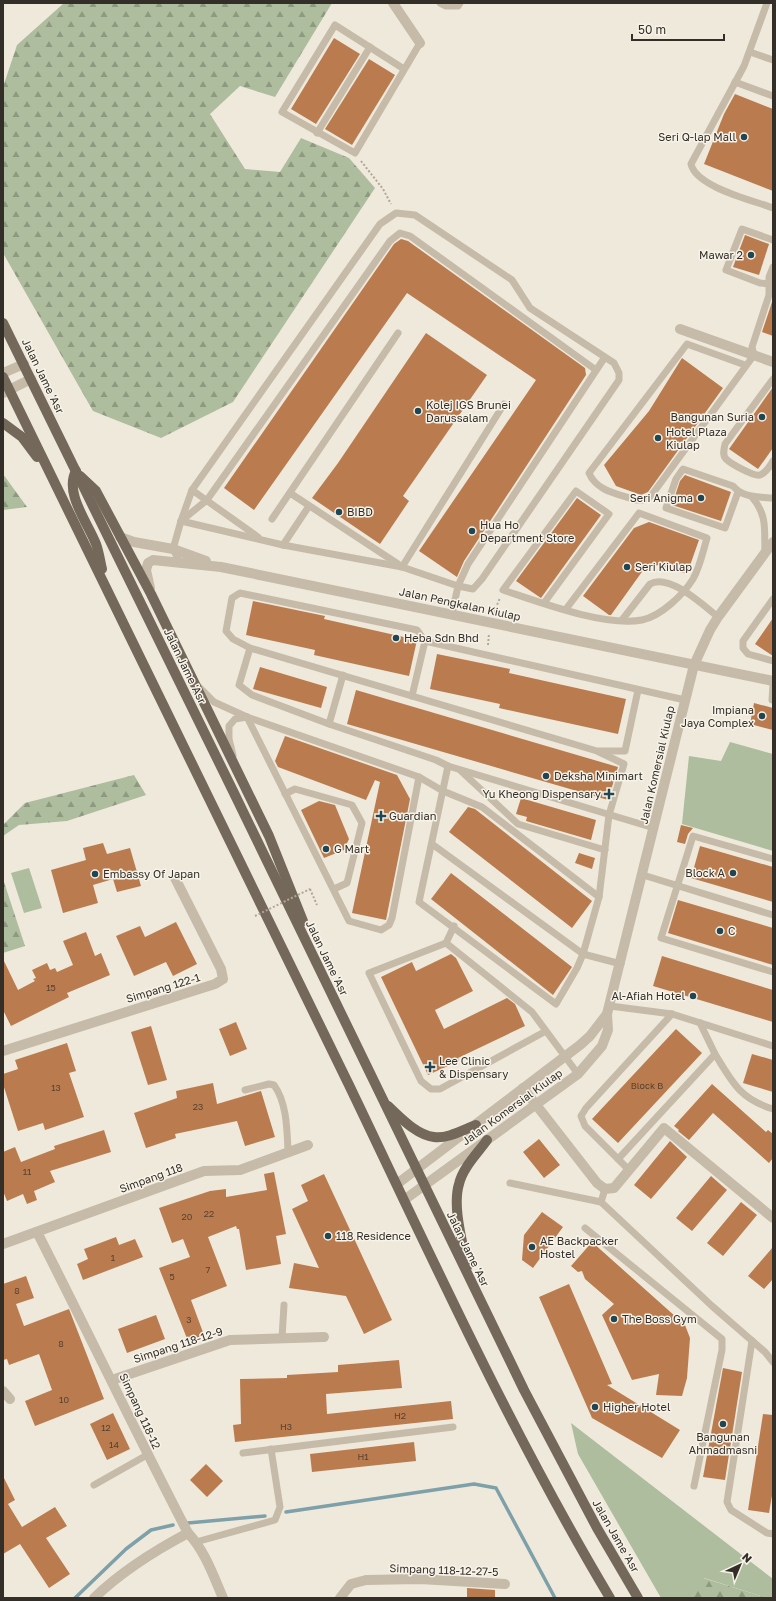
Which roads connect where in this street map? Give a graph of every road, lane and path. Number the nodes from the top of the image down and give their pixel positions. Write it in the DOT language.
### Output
graph roads {
  1 [pos="393,3"];
  2 [pos="440,3"];
  3 [pos="460,3"];
  4 [pos="767,3"];
  5 [pos="420,43"];
  6 [pos="370,47"];
  7 [pos="750,52"];
  8 [pos="773,60"];
  9 [pos="404,68"];
  10 [pos="734,82"];
  11 [pos="773,96"];
  12 [pos="317,133"];
  13 [pos="356,153"];
  14 [pos="773,208"];
  15 [pos="396,213"];
  16 [pos="773,240"];
  17 [pos="773,267"];
  18 [pos="771,284"];
  19 [pos="3,323"];
  20 [pos="680,329"];
  21 [pos="398,333"];
  22 [pos="695,334"];
  23 [pos="687,344"];
  24 [pos="754,355"];
  25 [pos="605,357"];
  26 [pos="773,362"];
  27 [pos="24,364"];
  28 [pos="745,366"];
  29 [pos="596,370"];
  30 [pos="3,373"];
  31 [pos="3,377"];
  32 [pos="31,379"];
  33 [pos="773,379"];
  34 [pos="6,391"];
  35 [pos="504,404"];
  36 [pos="3,423"];
  37 [pos="773,462"];
  38 [pos="76,472"];
  39 [pos="51,474"];
  40 [pos="192,490"];
  41 [pos="738,492"];
  42 [pos="290,493"];
  43 [pos="752,497"];
  44 [pos="773,498"];
  45 [pos="207,500"];
  46 [pos="309,506"];
  47 [pos="272,518"];
  48 [pos="180,521"];
  49 [pos="120,537"];
  50 [pos="262,539"];
  51 [pos="773,542"];
  52 [pos="283,545"];
  53 [pos="173,549"];
  54 [pos="764,553"];
  55 [pos="180,563"];
  56 [pos="221,567"];
  57 [pos="402,567"];
  58 [pos="105,583"];
  59 [pos="458,586"];
  60 [pos="685,590"];
  61 [pos="151,594"];
  62 [pos="773,599"];
  63 [pos="544,603"];
  64 [pos="566,609"];
  65 [pos="452,614"];
  66 [pos="718,617"];
  67 [pos="622,620"];
  68 [pos="424,641"];
  69 [pos="250,648"];
  70 [pos="773,661"];
  71 [pos="694,665"];
  72 [pos="343,675"];
  73 [pos="773,681"];
  74 [pos="197,685"];
  75 [pos="773,685"];
  76 [pos="638,690"];
  77 [pos="412,696"];
  78 [pos="685,700"];
  79 [pos="772,700"];
  80 [pos="248,717"];
  81 [pos="329,724"];
  82 [pos="597,751"];
  83 [pos="236,766"];
  84 [pos="448,766"];
  85 [pos="459,769"];
  86 [pos="419,777"];
  87 [pos="443,791"];
  88 [pos="285,794"];
  89 [pos="610,815"];
  90 [pos="654,828"];
  91 [pos="432,844"];
  92 [pos="605,850"];
  93 [pos="773,859"];
  94 [pos="643,875"];
  95 [pos="175,878"];
  96 [pos="677,886"];
  97 [pos="334,889"];
  98 [pos="599,897"];
  99 [pos="317,905"];
  100 [pos="773,915"];
  101 [pos="255,916"];
  102 [pos="454,926"];
  103 [pos="446,943"];
  104 [pos="583,954"];
  105 [pos="621,964"];
  106 [pos="773,972"];
  107 [pos="326,982"];
  108 [pos="609,1010"];
  109 [pos="672,1014"];
  110 [pos="700,1024"];
  111 [pos="546,1031"];
  112 [pos="773,1046"];
  113 [pos="3,1051"];
  114 [pos="715,1054"];
  115 [pos="564,1056"];
  116 [pos="578,1074"];
  117 [pos="523,1088"];
  118 [pos="245,1090"];
  119 [pos="385,1104"];
  120 [pos="536,1106"];
  121 [pos="773,1109"];
  122 [pos="654,1120"];
  123 [pos="476,1125"];
  124 [pos="664,1128"];
  125 [pos="488,1140"];
  126 [pos="308,1145"];
  127 [pos="288,1151"];
  128 [pos="618,1159"];
  129 [pos="628,1169"];
  130 [pos="416,1170"];
  131 [pos="510,1183"];
  132 [pos="396,1184"];
  133 [pos="424,1186"];
  134 [pos="605,1189"];
  135 [pos="404,1200"];
  136 [pos="601,1202"];
  137 [pos="773,1218"];
  138 [pos="586,1228"];
  139 [pos="37,1232"];
  140 [pos="3,1244"];
  141 [pos="470,1280"];
  142 [pos="284,1305"];
  143 [pos="324,1337"];
  144 [pos="282,1338"];
  145 [pos="752,1341"];
  146 [pos="773,1362"];
  147 [pos="112,1380"];
  148 [pos="3,1391"];
  149 [pos="10,1399"];
  150 [pos="453,1427"];
  151 [pos="271,1449"];
  152 [pos="243,1453"];
  153 [pos="147,1455"];
  154 [pos="94,1485"];
  155 [pos="694,1486"];
  156 [pos="188,1533"];
  157 [pos="773,1534"];
  158 [pos="196,1542"];
  159 [pos="506,1584"];
  160 [pos="94,1598"];
  161 [pos="223,1598"];
  162 [pos="340,1598"];
  163 [pos="610,1598"];
  164 [pos="638,1598"];
  1 -- 5 [label="street"];
  2 -- 3 [label="lane"];
  4 -- 7 [label="lane"];
  5 -- 9 [label="lane"];
  6 -- 9 [label="lane"];
  6 -- 12 [label="lane"];
  6 -- 12 [label="lane"];
  7 -- 8 [label="lane"];
  7 -- 10 [label="lane"];
  9 -- 13 [label="lane"];
  10 -- 11 [label="lane"];
  10 -- 14 [label="lane"];
  12 -- 13 [label="lane"];
  13 -- 15 [label="path"];
  15 -- 25 [label="lane"];
  15 -- 40 [label="lane"];
  16 -- 18 [label="lane"];
  17 -- 18 [label="lane"];
  18 -- 24 [label="lane"];
  19 -- 27 [label="main road, Jalan Jame 'Asr"];
  20 -- 22 [label="street"];
  21 -- 42 [label="lane"];
  22 -- 23 [label="lane"];
  22 -- 24 [label="street"];
  23 -- 28 [label="lane"];
  23 -- 28 [label="lane"];
  24 -- 26 [label="street"];
  24 -- 28 [label="lane"];
  25 -- 29 [label="lane"];
  25 -- 59 [label="lane"];
  27 -- 30 [label="street"];
  27 -- 32 [label="main road, Jalan Jame 'Asr"];
  29 -- 45 [label="lane"];
  29 -- 59 [label="lane"];
  31 -- 34 [label="main road"];
  32 -- 34 [label="street"];
  32 -- 38 [label="main road, Jalan Jame 'Asr"];
  33 -- 37 [label="lane"];
  34 -- 39 [label="main road"];
  35 -- 57 [label="lane"];
  36 -- 39 [label="main road"];
  38 -- 49 [label="main road"];
  38 -- 58 [label="main road"];
  38 -- 107 [label="main road, Jalan Jame 'Asr"];
  39 -- 58 [label="main road"];
  40 -- 45 [label="lane"];
  40 -- 48 [label="lane"];
  41 -- 41 [label="lane"];
  41 -- 43 [label="lane"];
  42 -- 46 [label="lane"];
  42 -- 47 [label="lane"];
  43 -- 44 [label="lane"];
  43 -- 54 [label="lane"];
  45 -- 48 [label="lane"];
  45 -- 50 [label="lane"];
  46 -- 52 [label="lane"];
  46 -- 57 [label="lane"];
  48 -- 50 [label="lane"];
  48 -- 53 [label="lane"];
  49 -- 53 [label="street"];
  49 -- 61 [label="main road"];
  50 -- 52 [label="lane"];
  51 -- 54 [label="street, Jalan Komersial Kiulap"];
  52 -- 57 [label="lane"];
  53 -- 55 [label="lane"];
  53 -- 56 [label="street"];
  54 -- 66 [label="street, Jalan Komersial Kiulap"];
  55 -- 56 [label="street"];
  55 -- 61 [label="street"];
  56 -- 65 [label="street, Jalan Pengkalan Kiulap"];
  57 -- 59 [label="lane"];
  58 -- 132 [label="main road"];
  59 -- 65 [label="lane"];
  60 -- 64 [label="lane"];
  60 -- 66 [label="lane"];
  60 -- 67 [label="lane"];
  60 -- 67 [label="lane"];
  61 -- 74 [label="main road"];
  62 -- 70 [label="lane"];
  63 -- 63 [label="lane"];
  63 -- 64 [label="lane"];
  64 -- 67 [label="lane"];
  65 -- 71 [label="street, Jalan Pengkalan Kiulap"];
  66 -- 71 [label="street, Jalan Komersial Kiulap"];
  68 -- 69 [label="lane"];
  68 -- 76 [label="lane"];
  68 -- 77 [label="lane"];
  69 -- 72 [label="lane"];
  69 -- 81 [label="lane"];
  71 -- 73 [label="street, Jalan Pengkalan Kiulap"];
  71 -- 78 [label="street, Jalan Komersial Kiulap"];
  72 -- 77 [label="lane"];
  72 -- 81 [label="lane"];
  74 -- 80 [label="lane"];
  74 -- 83 [label="main road"];
  75 -- 79 [label="lane"];
  76 -- 78 [label="lane"];
  76 -- 82 [label="lane"];
  77 -- 82 [label="lane"];
  78 -- 90 [label="street, Jalan Komersial Kiulap"];
  80 -- 83 [label="lane"];
  80 -- 86 [label="lane"];
  80 -- 88 [label="lane"];
  81 -- 84 [label="lane"];
  82 -- 89 [label="lane"];
  83 -- 107 [label="main road"];
  84 -- 85 [label="lane"];
  84 -- 87 [label="lane"];
  85 -- 89 [label="lane"];
  85 -- 92 [label="lane"];
  86 -- 87 [label="lane"];
  86 -- 97 [label="lane"];
  87 -- 91 [label="lane"];
  87 -- 98 [label="lane"];
  88 -- 97 [label="lane"];
  88 -- 97 [label="lane"];
  89 -- 90 [label="lane"];
  89 -- 92 [label="lane"];
  90 -- 94 [label="street, Jalan Komersial Kiulap"];
  91 -- 102 [label="lane"];
  91 -- 104 [label="lane"];
  92 -- 98 [label="lane"];
  93 -- 96 [label="lane"];
  94 -- 96 [label="lane"];
  94 -- 105 [label="street, Jalan Komersial Kiulap"];
  95 -- 113 [label="street, Simpang 122-1"];
  96 -- 100 [label="lane"];
  96 -- 106 [label="lane"];
  98 -- 104 [label="lane"];
  99 -- 101 [label="path, bridge"];
  102 -- 103 [label="lane"];
  102 -- 104 [label="lane"];
  103 -- 111 [label="lane"];
  103 -- 111 [label="lane"];
  104 -- 105 [label="lane"];
  105 -- 108 [label="street, Jalan Komersial Kiulap"];
  107 -- 119 [label="main road, Jalan Jame 'Asr"];
  108 -- 109 [label="lane"];
  108 -- 115 [label="street, Jalan Komersial Kiulap"];
  108 -- 116 [label="street, Jalan Komersial Kiulap"];
  109 -- 110 [label="lane"];
  109 -- 128 [label="lane"];
  110 -- 112 [label="lane"];
  110 -- 114 [label="lane"];
  111 -- 115 [label="lane"];
  114 -- 121 [label="lane"];
  114 -- 122 [label="lane"];
  115 -- 116 [label="lane"];
  115 -- 117 [label="street, Jalan Komersial Kiulap"];
  116 -- 120 [label="street, Jalan Komersial Kiulap"];
  117 -- 120 [label="street"];
  117 -- 123 [label="street, Jalan Komersial Kiulap"];
  118 -- 127 [label="lane"];
  119 -- 123 [label="main road"];
  119 -- 130 [label="main road, Jalan Jame 'Asr"];
  120 -- 125 [label="street, Jalan Komersial Kiulap"];
  120 -- 134 [label="street"];
  122 -- 124 [label="lane"];
  122 -- 128 [label="lane"];
  123 -- 130 [label="street, Jalan Komersial Kiulap"];
  124 -- 129 [label="street"];
  124 -- 137 [label="street"];
  125 -- 133 [label="street, Jalan Komersial Kiulap"];
  125 -- 141 [label="main road"];
  126 -- 127 [label="street, Simpang 118"];
  127 -- 139 [label="street, Simpang 118"];
  128 -- 129 [label="lane"];
  129 -- 134 [label="street"];
  130 -- 132 [label="street, Jalan Komersial Kiulap"];
  130 -- 133 [label="main road, Jalan Jame 'Asr"];
  131 -- 136 [label="lane"];
  132 -- 135 [label="main road"];
  133 -- 135 [label="street, Jalan Komersial Kiulap"];
  133 -- 141 [label="main road, Jalan Jame 'Asr"];
  134 -- 136 [label="lane"];
  135 -- 163 [label="main road"];
  136 -- 145 [label="lane"];
  138 -- 155 [label="lane"];
  139 -- 140 [label="street, Simpang 118"];
  139 -- 147 [label="street, Simpang 118-12"];
  141 -- 164 [label="main road, Jalan Jame 'Asr"];
  142 -- 144 [label="lane"];
  143 -- 144 [label="street, Simpang 118-12-9"];
  144 -- 147 [label="street, Simpang 118-12-9"];
  145 -- 146 [label="lane"];
  145 -- 157 [label="lane"];
  147 -- 153 [label="street, Simpang 118-12"];
  148 -- 149 [label="street"];
  150 -- 151 [label="lane"];
  151 -- 152 [label="lane"];
  151 -- 158 [label="lane"];
  153 -- 154 [label="lane"];
  153 -- 156 [label="street, Simpang 118-12"];
  156 -- 158 [label="street, Simpang 118-12"];
  156 -- 160 [label="street"];
  158 -- 161 [label="street, Simpang 118-12"];
  159 -- 162 [label="street, Simpang 118-12-27-5"];
}
